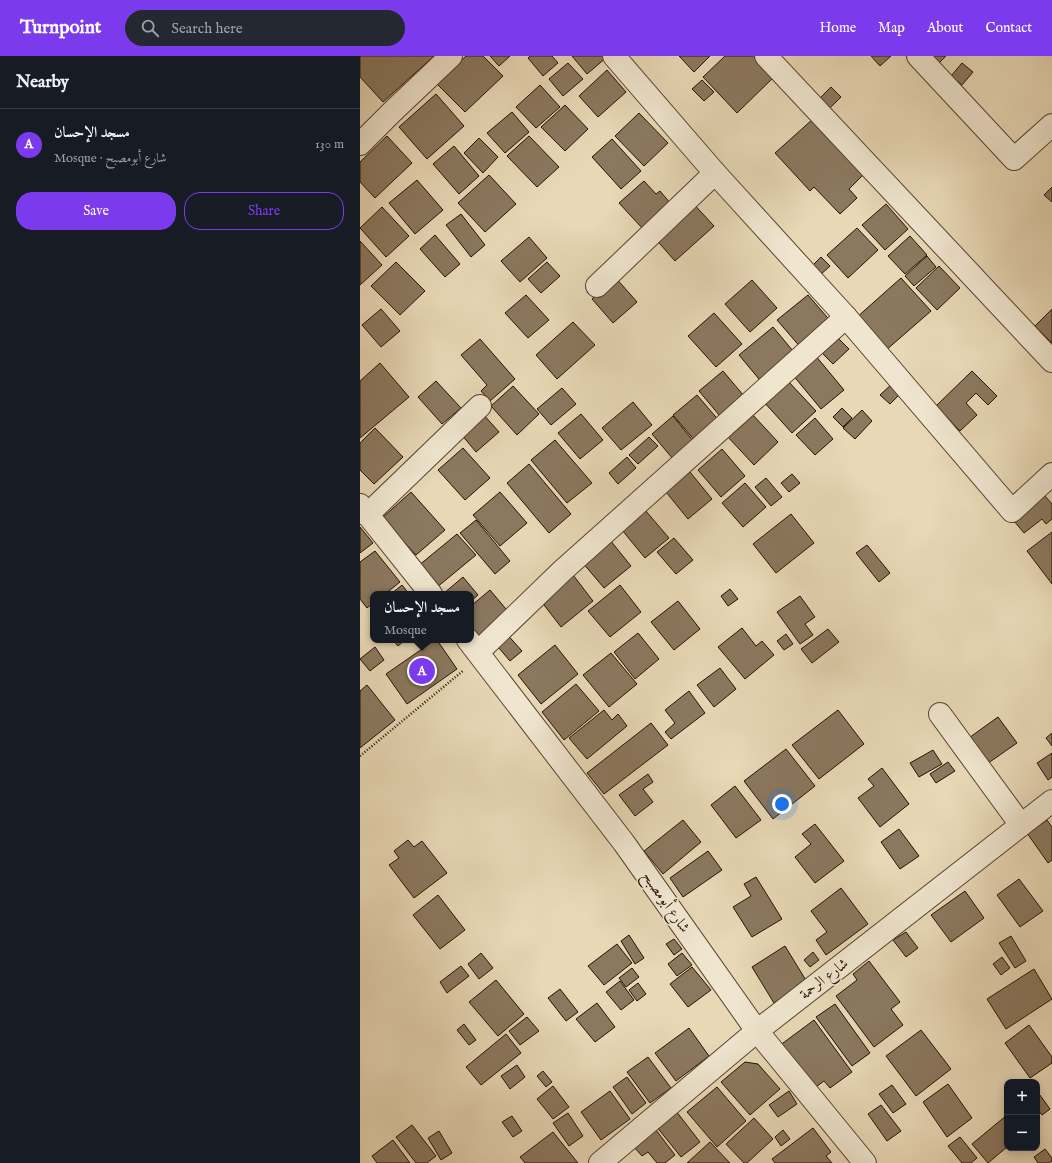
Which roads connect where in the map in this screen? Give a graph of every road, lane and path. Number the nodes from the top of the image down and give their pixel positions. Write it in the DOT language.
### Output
graph roads {
  1 [pos="451,56"];
  2 [pos="614,56"];
  3 [pos="766,56"];
  4 [pos="918,56"];
  5 [pos="1052,125"];
  6 [pos="360,144"];
  7 [pos="715,173"];
  8 [pos="597,286"];
  9 [pos="846,317"];
  10 [pos="1052,361"];
  11 [pos="480,406"];
  12 [pos="1052,474"];
  13 [pos="363,510"];
  14 [pos="429,591"];
  15 [pos="473,646"];
  16 [pos="940,714"];
  17 [pos="360,756"];
  18 [pos="1052,801"];
  19 [pos="1021,825"];
  20 [pos="757,1031"];
  21 [pos="600,1163"];
  22 [pos="865,1163"];
  1 -- 6 [label="street"];
  2 -- 7 [label="street"];
  3 -- 10 [label="street"];
  4 -- 5 [label="street"];
  7 -- 8 [label="street"];
  7 -- 9 [label="street"];
  9 -- 12 [label="street"];
  9 -- 15 [label="street"];
  11 -- 13 [label="street"];
  13 -- 14 [label="street"];
  15 -- 17 [label="path"];
  15 -- 20 [label="street, شارع أبومصبح"];
  16 -- 19 [label="street"];
  18 -- 19 [label="street, شارع الرحمة"];
  19 -- 20 [label="street, شارع الرحمة"];
  20 -- 21 [label="street, شارع الرحمة"];
  20 -- 22 [label="street, شارع أبومصبح"];
}
